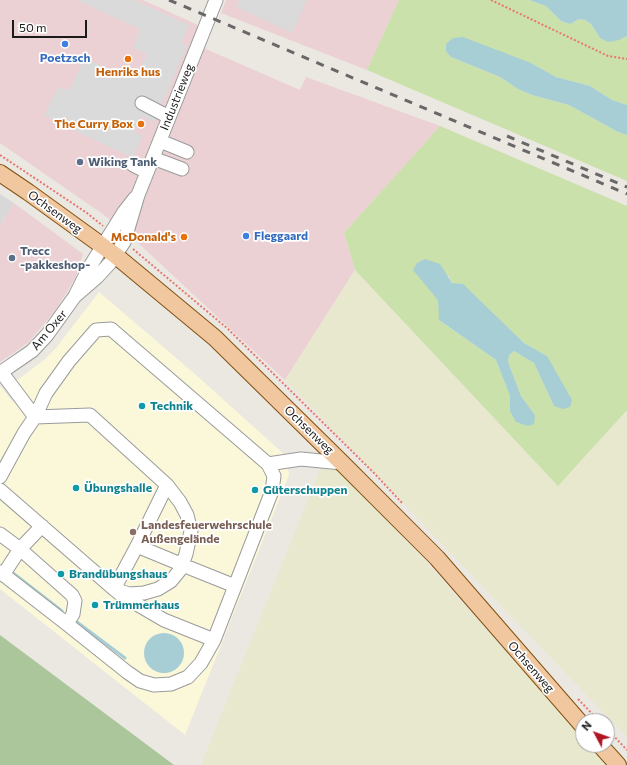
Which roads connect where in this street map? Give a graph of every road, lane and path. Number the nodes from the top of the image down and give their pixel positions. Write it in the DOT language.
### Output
graph roads {
  1 [pos="216,0"];
  2 [pos="491,0"];
  3 [pos="627,59"];
  4 [pos="142,103"];
  5 [pos="169,117"];
  6 [pos="160,141"];
  7 [pos="187,152"];
  8 [pos="0,155"];
  9 [pos="153,158"];
  10 [pos="133,165"];
  11 [pos="182,169"];
  12 [pos="147,172"];
  13 [pos="0,173"];
  14 [pos="102,225"];
  15 [pos="109,251"];
  16 [pos="1,373"];
  17 [pos="35,417"];
  18 [pos="342,463"];
  19 [pos="268,464"];
  20 [pos="0,477"];
  21 [pos="167,485"];
  22 [pos="0,490"];
  23 [pos="42,526"];
  24 [pos="0,534"];
  25 [pos="138,546"];
  26 [pos="20,549"];
  27 [pos="178,563"];
  28 [pos="190,568"];
  29 [pos="2,574"];
  30 [pos="235,586"];
  31 [pos="114,589"];
  32 [pos="67,624"];
  33 [pos="214,640"];
  34 [pos="575,717"];
  35 [pos="615,737"];
  36 [pos="627,750"];
  37 [pos="607,753"];
  38 [pos="618,765"];
  1 -- 5 [label="street, Industrieweg"];
  2 -- 3 [label="path"];
  4 -- 5 [label="street"];
  5 -- 6 [label="street, Industrieweg"];
  6 -- 7 [label="street"];
  6 -- 9 [label="street, Industrieweg"];
  8 -- 14 [label="path"];
  9 -- 11 [label="street"];
  9 -- 12 [label="street, Industrieweg"];
  10 -- 12 [label="street"];
  12 -- 15 [label="street, Industrieweg"];
  13 -- 15 [label="main road, Ochsenweg"];
  15 -- 16 [label="street, Am Oxer"];
  15 -- 18 [label="main road, Ochsenweg"];
  16 -- 17 [label="street"];
  17 -- 19 [label="street"];
  17 -- 20 [label="street"];
  17 -- 21 [label="street"];
  18 -- 19 [label="street"];
  18 -- 34 [label="main road, Ochsenweg"];
  19 -- 30 [label="street"];
  21 -- 25 [label="street"];
  21 -- 31 [label="street"];
  22 -- 23 [label="street"];
  23 -- 26 [label="street"];
  23 -- 31 [label="street"];
  24 -- 26 [label="street"];
  25 -- 27 [label="street"];
  25 -- 31 [label="street"];
  26 -- 29 [label="street"];
  26 -- 32 [label="street"];
  28 -- 30 [label="street"];
  29 -- 32 [label="street"];
  30 -- 33 [label="street"];
  31 -- 33 [label="street"];
  32 -- 33 [label="street"];
  35 -- 36 [label="path"];
  37 -- 38 [label="main road"];
}
